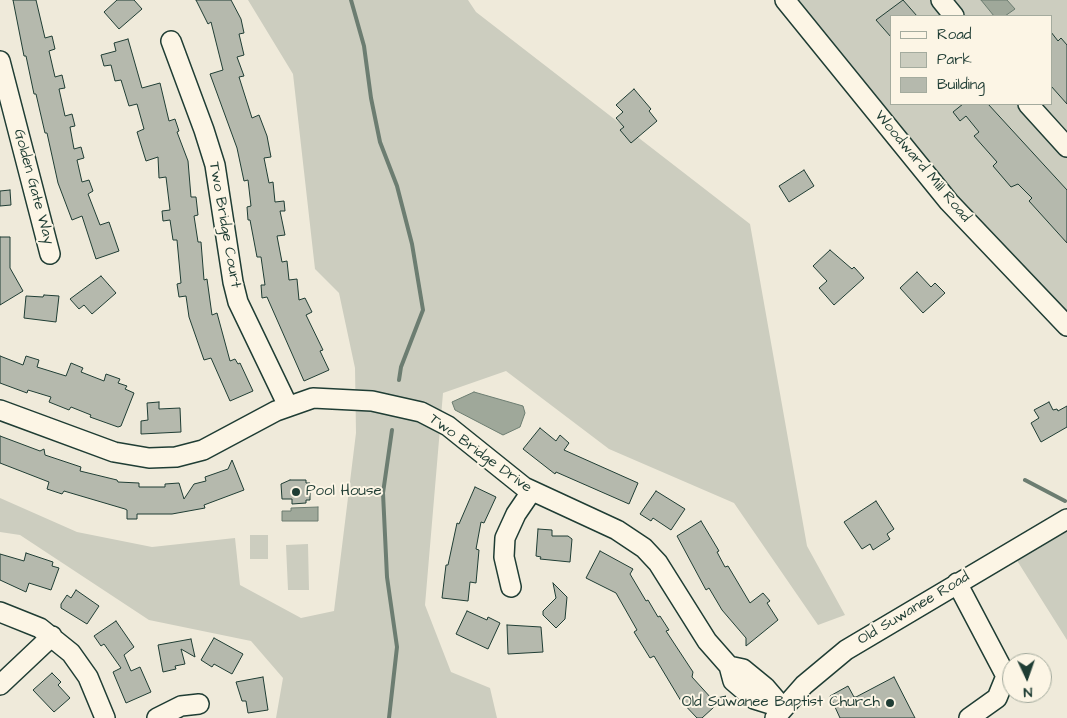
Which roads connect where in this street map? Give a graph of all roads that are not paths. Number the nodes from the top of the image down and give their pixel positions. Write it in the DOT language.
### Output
graph roads {
  1 [pos="786,0"];
  2 [pos="941,0"];
  3 [pos="953,15"];
  4 [pos="171,41"];
  5 [pos="0,61"];
  6 [pos="3,85"];
  7 [pos="1029,105"];
  8 [pos="1067,146"];
  9 [pos="50,254"];
  10 [pos="1067,326"];
  11 [pos="288,406"];
  12 [pos="0,410"];
  13 [pos="531,492"];
  14 [pos="1067,519"];
  15 [pos="957,583"];
  16 [pos="511,587"];
  17 [pos="0,612"];
  18 [pos="52,636"];
  19 [pos="0,685"];
  20 [pos="199,704"];
  21 [pos="779,713"];
  22 [pos="106,718"];
  23 [pos="157,718"];
  24 [pos="969,718"];
  1 -- 10 [label="street, Woodward Mill Road"];
  2 -- 3 [label="street"];
  4 -- 11 [label="street, Two Bridge Court"];
  5 -- 6 [label="street, Golden Gate Way"];
  6 -- 9 [label="street, Golden Gate Way"];
  7 -- 8 [label="street"];
  11 -- 12 [label="street, Two Bridge Drive"];
  11 -- 13 [label="street, Two Bridge Drive"];
  13 -- 16 [label="street"];
  13 -- 21 [label="street, Two Bridge Drive"];
  14 -- 15 [label="street, Old Suwanee Road"];
  15 -- 21 [label="street, Old Suwanee Road"];
  15 -- 24 [label="street"];
  17 -- 18 [label="street"];
  18 -- 19 [label="street"];
  18 -- 22 [label="street"];
  20 -- 23 [label="street"];
}
